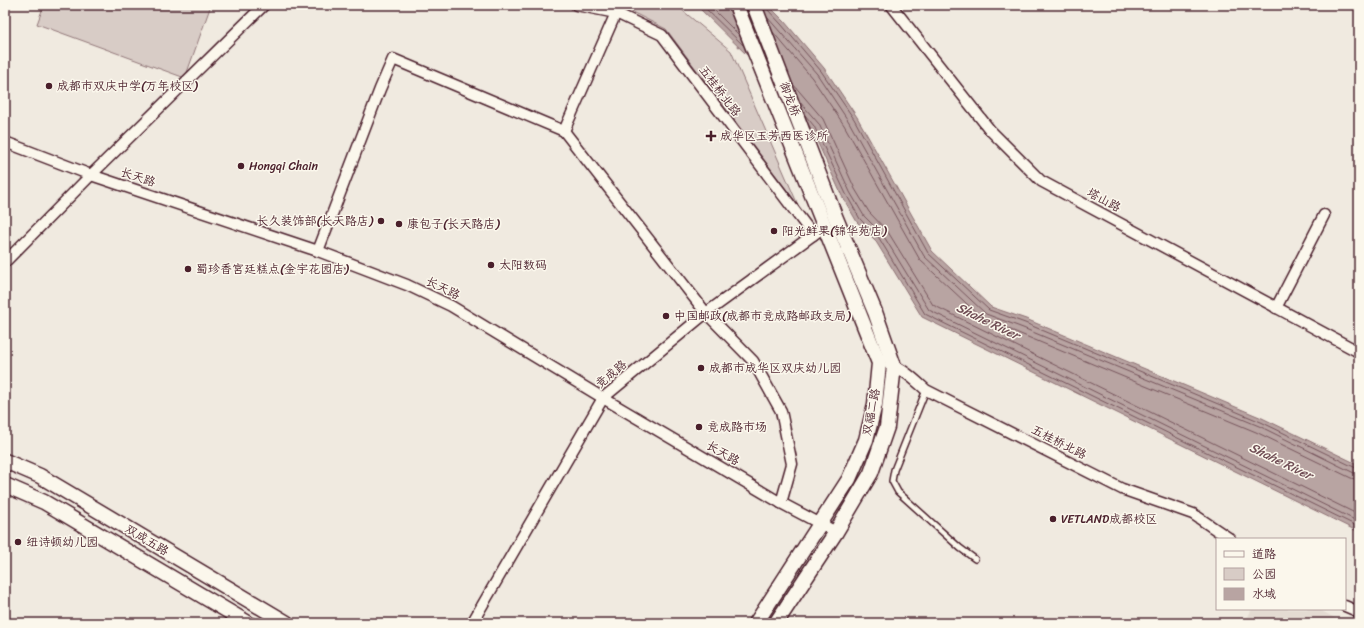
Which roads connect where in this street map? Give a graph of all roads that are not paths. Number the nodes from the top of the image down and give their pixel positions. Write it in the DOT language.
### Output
graph roads {
  1 [pos="264,5"];
  2 [pos="576,5"];
  3 [pos="736,5"];
  4 [pos="754,5"];
  5 [pos="891,5"];
  6 [pos="616,13"];
  7 [pos="564,131"];
  8 [pos="5,142"];
  9 [pos="91,175"];
  10 [pos="807,185"];
  11 [pos="1324,215"];
  12 [pos="835,216"];
  13 [pos="819,231"];
  14 [pos="318,250"];
  15 [pos="5,262"];
  16 [pos="1276,308"];
  17 [pos="706,313"];
  18 [pos="1359,352"];
  19 [pos="879,363"];
  20 [pos="894,366"];
  21 [pos="926,390"];
  22 [pos="603,398"];
  23 [pos="5,461"];
  24 [pos="5,485"];
  25 [pos="781,502"];
  26 [pos="820,524"];
  27 [pos="836,532"];
  28 [pos="1229,538"];
  29 [pos="975,559"];
  30 [pos="1346,606"];
  31 [pos="1359,612"];
  32 [pos="248,623"];
  33 [pos="287,623"];
  34 [pos="472,623"];
  35 [pos="756,623"];
  36 [pos="776,623"];
  1 -- 9 [label="street"];
  2 -- 6 [label="street, 五桂桥北路"];
  3 -- 10 [label="main road, 御龙桥"];
  4 -- 12 [label="main road, 御龙桥"];
  5 -- 16 [label="street, 塔山路"];
  6 -- 7 [label="street"];
  6 -- 13 [label="street, 五桂桥北路"];
  7 -- 14 [label="street"];
  7 -- 17 [label="street"];
  8 -- 9 [label="street, 长天路"];
  9 -- 14 [label="street, 长天路"];
  9 -- 15 [label="street"];
  10 -- 13 [label="main road, 双福二路"];
  11 -- 16 [label="street"];
  12 -- 20 [label="main road, 双福二路"];
  13 -- 17 [label="street, 竞成路"];
  13 -- 19 [label="main road, 双福二路"];
  14 -- 22 [label="street, 长天路"];
  16 -- 18 [label="street, 塔山路"];
  17 -- 22 [label="street, 竞成路"];
  17 -- 25 [label="street"];
  19 -- 20 [label="street, 五桂桥北路"];
  19 -- 26 [label="main road, 双福二路"];
  20 -- 21 [label="street, 五桂桥北路"];
  20 -- 27 [label="main road, 双福二路"];
  21 -- 28 [label="street, 五桂桥北路"];
  21 -- 29 [label="lane"];
  22 -- 25 [label="street, 长天路"];
  22 -- 34 [label="street, 竞成路"];
  23 -- 33 [label="main road, 双成五路"];
  24 -- 32 [label="main road, 双成五路"];
  25 -- 26 [label="street, 长天路"];
  26 -- 27 [label="street, 长天路"];
  26 -- 35 [label="main road, 双福二路"];
  27 -- 36 [label="main road, 双福二路"];
  30 -- 31 [label="street"];
}
